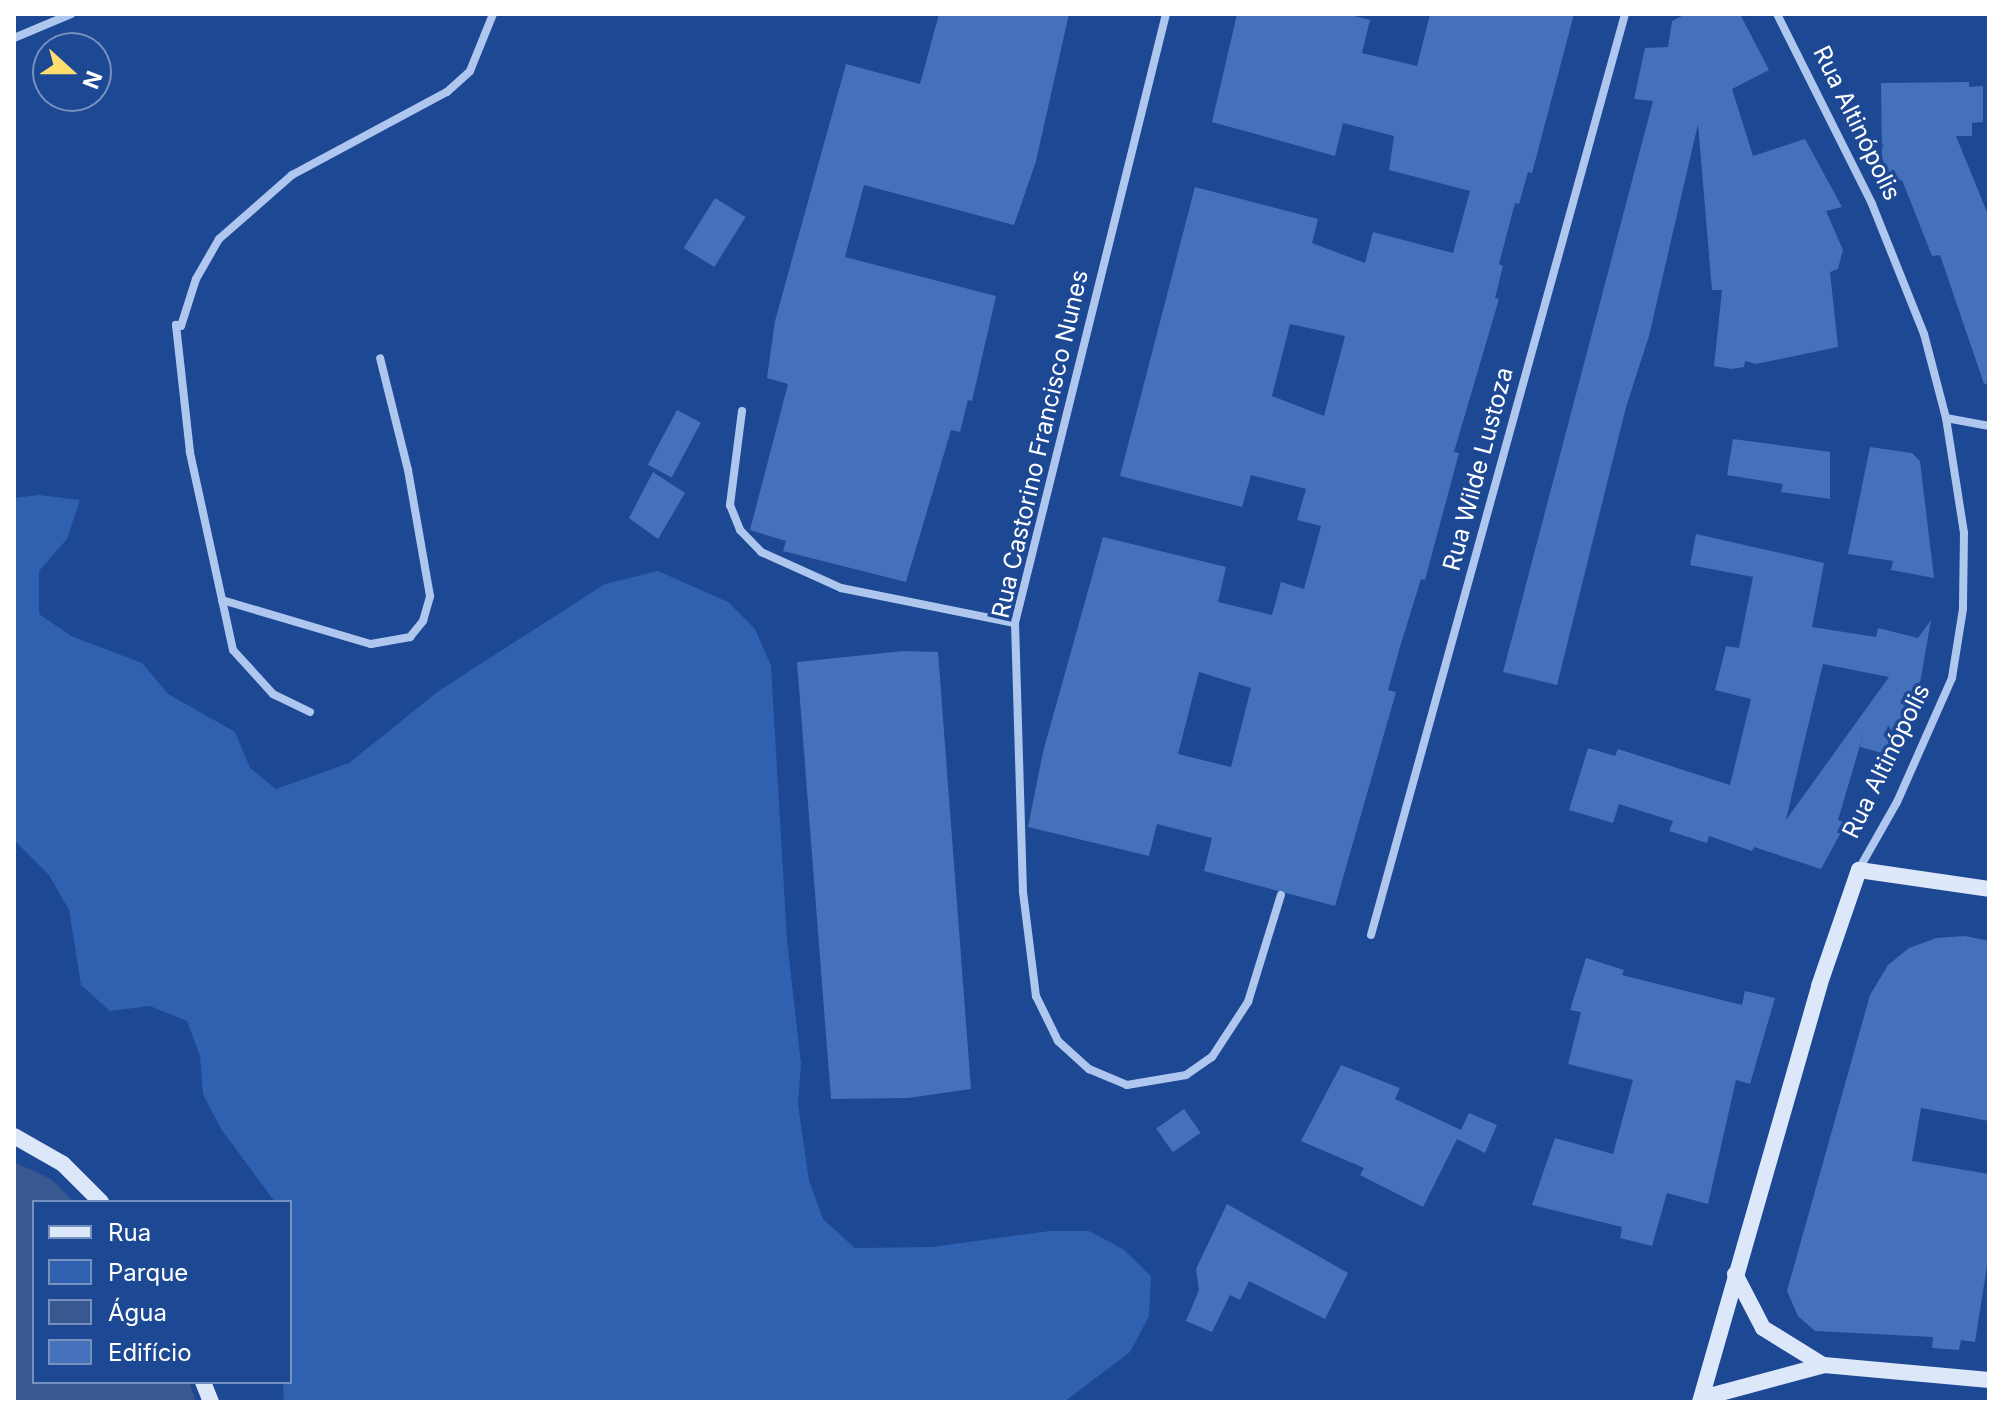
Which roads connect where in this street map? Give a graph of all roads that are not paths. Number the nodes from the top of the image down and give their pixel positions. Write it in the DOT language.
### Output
graph roads {
  1 [pos="71,14"];
  2 [pos="493,14"];
  3 [pos="1166,14"];
  4 [pos="1625,14"];
  5 [pos="1777,14"];
  6 [pos="14,38"];
  7 [pos="380,358"];
  8 [pos="742,411"];
  9 [pos="1946,418"];
  10 [pos="1989,426"];
  11 [pos="222,600"];
  12 [pos="1015,623"];
  13 [pos="310,712"];
  14 [pos="1859,870"];
  15 [pos="1989,889"];
  16 [pos="1281,895"];
  17 [pos="1371,935"];
  18 [pos="14,1136"];
  19 [pos="99,1200"];
  20 [pos="1735,1272"];
  21 [pos="1824,1365"];
  22 [pos="1989,1380"];
  23 [pos="1701,1400"];
  1 -- 6 [label="street"];
  2 -- 11 [label="street"];
  3 -- 12 [label="street, Rua Castorino Francisco Nunes"];
  4 -- 17 [label="street, Rua Wilde Lustoza"];
  5 -- 9 [label="street, Rua Altinópolis"];
  7 -- 11 [label="street"];
  8 -- 12 [label="street"];
  9 -- 10 [label="street"];
  9 -- 14 [label="street, Rua Altinópolis"];
  11 -- 13 [label="street"];
  12 -- 16 [label="street, Rua Castorino Francisco Nunes"];
  14 -- 15 [label="main road"];
  14 -- 20 [label="main road, Rua Altinópolis"];
  18 -- 19 [label="main road"];
  20 -- 21 [label="main road"];
  20 -- 23 [label="main road, Rua Altinópolis"];
  21 -- 22 [label="main road"];
  21 -- 23 [label="main road"];
}
